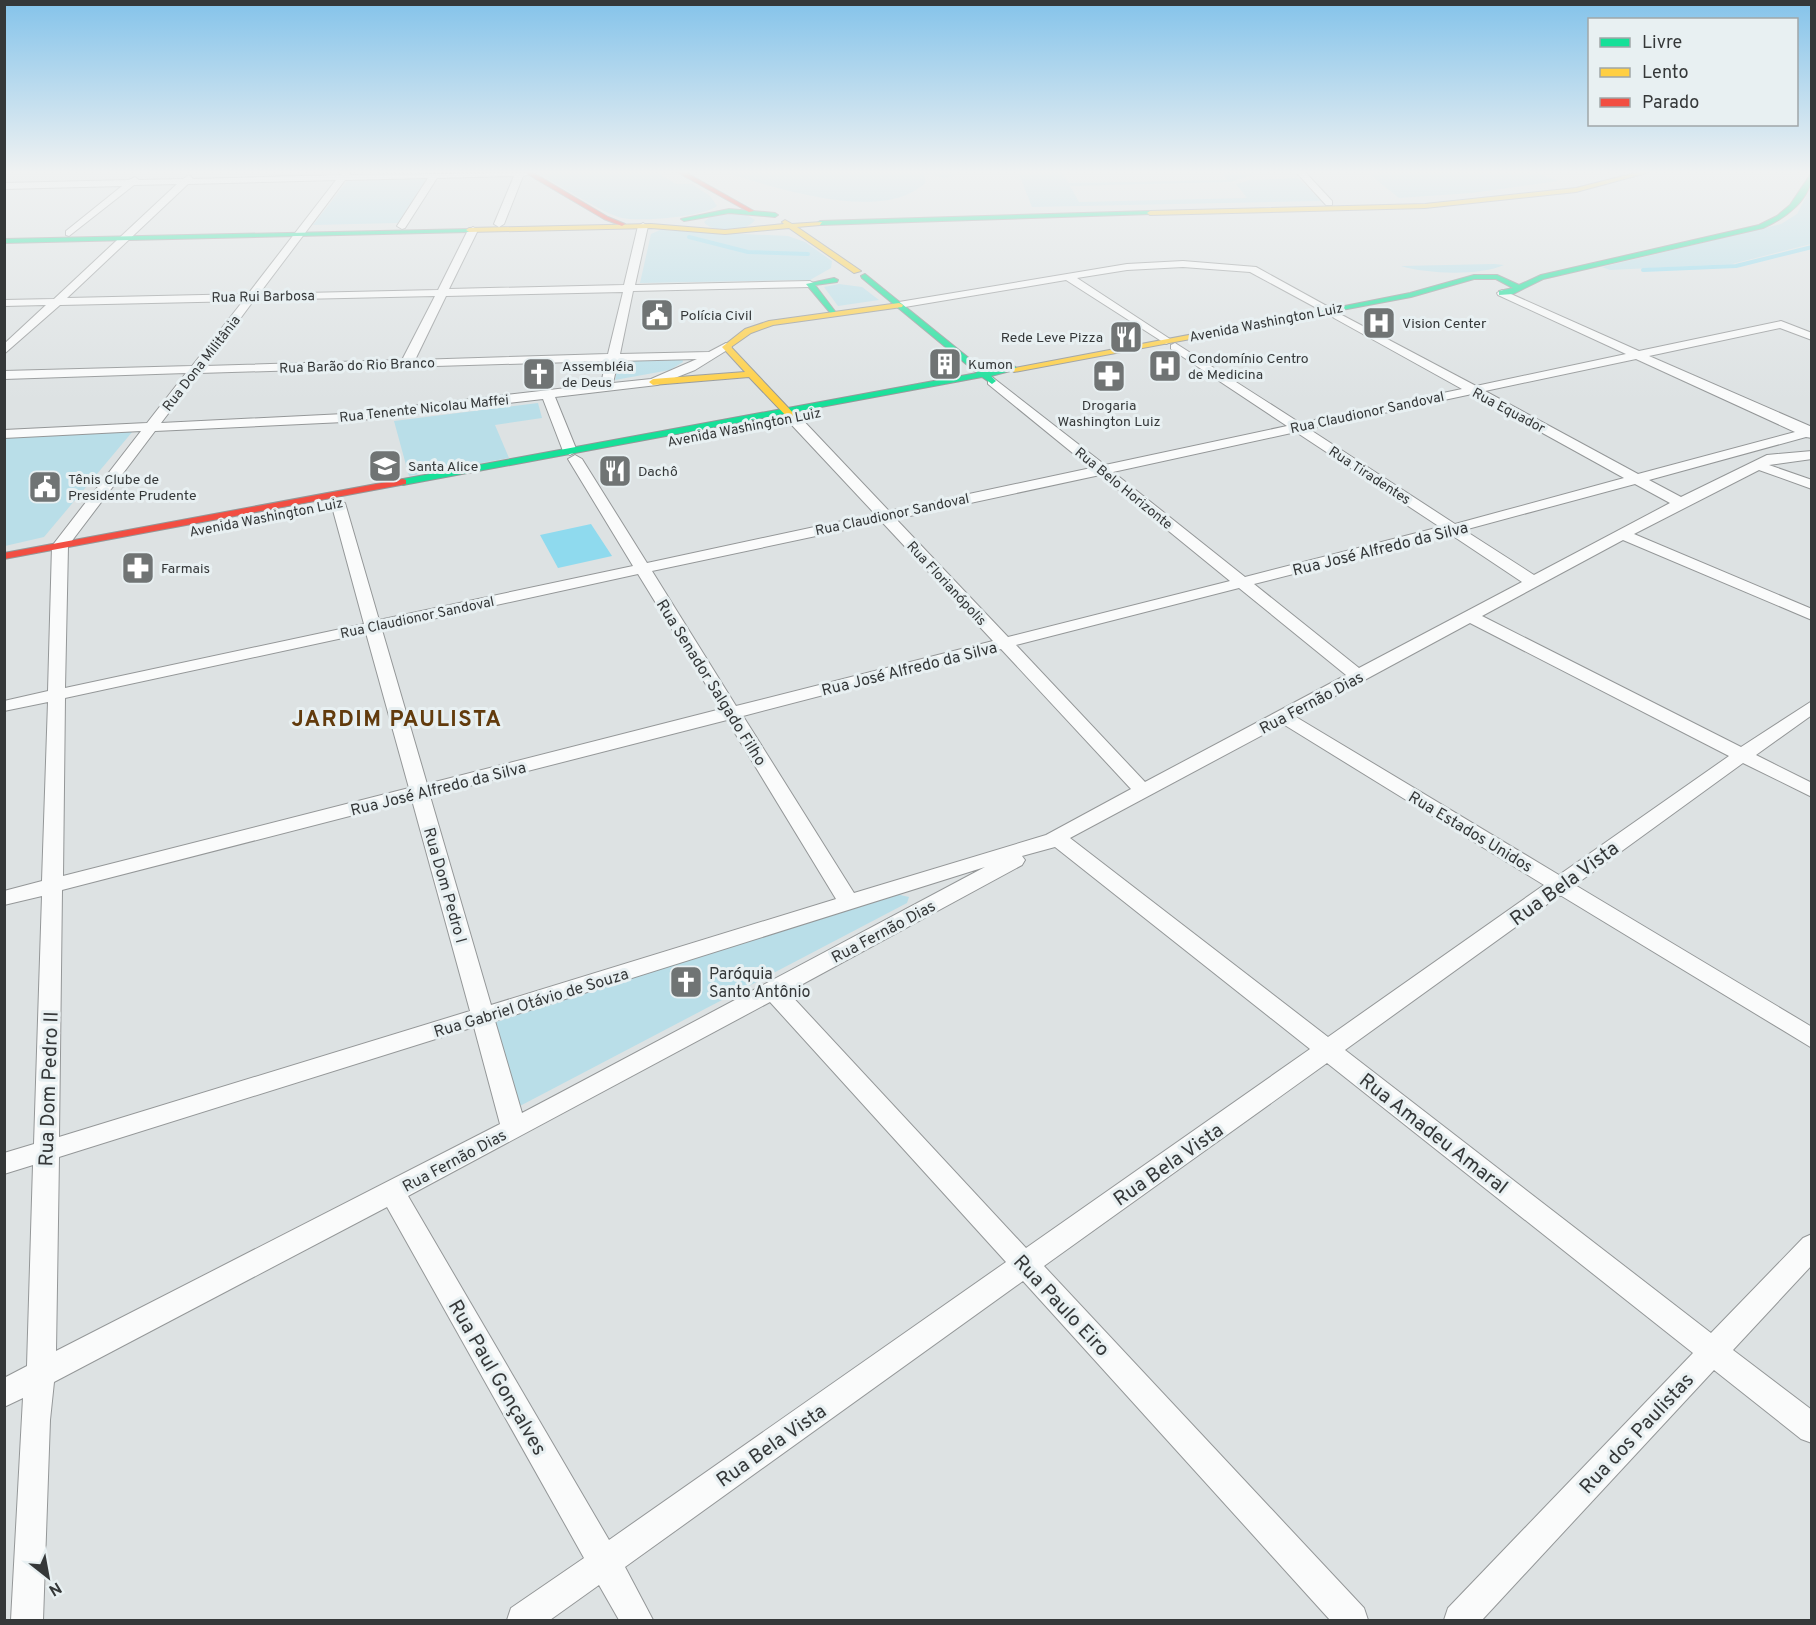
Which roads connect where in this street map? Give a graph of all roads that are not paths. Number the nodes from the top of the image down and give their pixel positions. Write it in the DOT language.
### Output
graph roads {
  1 [pos="112,248"];
  2 [pos="289,248"];
  3 [pos="464,248"];
  4 [pos="633,248"];
  5 [pos="825,248"];
  6 [pos="1651,248"];
  7 [pos="1663,248"];
  8 [pos="837,256"];
  9 [pos="861,274"];
  10 [pos="1486,276"];
  11 [pos="1068,277"];
  12 [pos="836,278"];
  13 [pos="810,284"];
  14 [pos="1468,286"];
  15 [pos="628,287"];
  16 [pos="1517,287"];
  17 [pos="442,292"];
  18 [pos="1502,293"];
  19 [pos="252,297"];
  20 [pos="894,301"];
  21 [pos="55,302"];
  22 [pos="4,303"];
  23 [pos="1333,313"];
  24 [pos="833,315"];
  25 [pos="1812,337"];
  26 [pos="1170,344"];
  27 [pos="726,347"];
  28 [pos="4,351"];
  29 [pos="1634,355"];
  30 [pos="710,356"];
  31 [pos="611,357"];
  32 [pos="407,363"];
  33 [pos="196,370"];
  34 [pos="751,374"];
  35 [pos="4,375"];
  36 [pos="988,378"];
  37 [pos="653,382"];
  38 [pos="606,388"];
  39 [pos="1470,390"];
  40 [pos="548,394"];
  41 [pos="789,415"];
  42 [pos="151,427"];
  43 [pos="1296,427"];
  44 [pos="1810,433"];
  45 [pos="4,434"];
  46 [pos="572,455"];
  47 [pos="1812,455"];
  48 [pos="1758,465"];
  49 [pos="1101,469"];
  50 [pos="1636,479"];
  51 [pos="1812,484"];
  52 [pos="1681,502"];
  53 [pos="338,503"];
  54 [pos="884,516"];
  55 [pos="1452,529"];
  56 [pos="1624,535"];
  57 [pos="60,551"];
  58 [pos="4,556"];
  59 [pos="4,567"];
  60 [pos="642,569"];
  61 [pos="1242,583"];
  62 [pos="1535,583"];
  63 [pos="1812,615"];
  64 [pos="1471,617"];
  65 [pos="372,627"];
  66 [pos="1004,644"];
  67 [pos="1359,677"];
  68 [pos="57,695"];
  69 [pos="4,706"];
  70 [pos="1812,706"];
  71 [pos="732,713"];
  72 [pos="1284,717"];
  73 [pos="1742,756"];
  74 [pos="1812,791"];
  75 [pos="1144,792"];
  76 [pos="419,793"];
  77 [pos="1057,838"];
  78 [pos="54,885"];
  79 [pos="1560,886"];
  80 [pos="4,898"];
  81 [pos="850,904"];
  82 [pos="772,991"];
  83 [pos="483,1017"];
  84 [pos="1812,1039"];
  85 [pos="1329,1051"];
  86 [pos="514,1128"];
  87 [pos="46,1151"];
  88 [pos="4,1164"];
  89 [pos="392,1192"];
  90 [pos="1812,1246"];
  91 [pos="1025,1265"];
  92 [pos="1713,1351"];
  93 [pos="41,1374"];
  94 [pos="4,1393"];
  95 [pos="1812,1429"];
  96 [pos="604,1563"];
  97 [pos="27,1620"];
  98 [pos="523,1620"];
  99 [pos="637,1620"];
  100 [pos="1352,1620"];
  101 [pos="1461,1620"];
  1 -- 21 [label="street"];
  2 -- 19 [label="street, Rua Dona Militânia"];
  3 -- 17 [label="street"];
  4 -- 15 [label="street"];
  5 -- 8 [label="main road"];
  6 -- 10 [label="main road"];
  7 -- 16 [label="main road"];
  8 -- 9 [label="main road"];
  8 -- 12 [label="main road"];
  9 -- 12 [label="main road"];
  9 -- 20 [label="main road"];
  10 -- 14 [label="main road, Avenida Washington Luiz"];
  10 -- 16 [label="main road"];
  11 -- 20 [label="street, Rua Equador"];
  11 -- 23 [label="street, Rua Equador"];
  11 -- 26 [label="street, Rua Tiradentes"];
  12 -- 13 [label="main road"];
  12 -- 20 [label="main road"];
  13 -- 15 [label="street, Rua Rui Barbosa"];
  13 -- 24 [label="main road"];
  14 -- 18 [label="main road"];
  14 -- 23 [label="main road, Avenida Washington Luiz"];
  15 -- 17 [label="street, Rua Rui Barbosa"];
  15 -- 31 [label="street"];
  16 -- 18 [label="main road"];
  17 -- 19 [label="street, Rua Rui Barbosa"];
  17 -- 32 [label="street"];
  18 -- 29 [label="street"];
  19 -- 21 [label="street, Rua Rui Barbosa"];
  19 -- 33 [label="street, Rua Dona Militânia"];
  20 -- 24 [label="main road, Rua Tenente Nicolau Maffei"];
  20 -- 36 [label="main road, Rua Belo Horizonte"];
  21 -- 22 [label="street, Rua Rui Barbosa"];
  21 -- 28 [label="street"];
  23 -- 26 [label="main road, Avenida Washington Luiz"];
  23 -- 39 [label="street, Rua Equador"];
  24 -- 27 [label="main road, Rua Tenente Nicolau Maffei"];
  25 -- 29 [label="street, Rua Claudionor Sandoval"];
  26 -- 36 [label="main road, Avenida Washington Luiz"];
  26 -- 43 [label="street, Rua Tiradentes"];
  27 -- 30 [label="street, Rua Tenente Nicolau Maffei"];
  27 -- 34 [label="main road, Rua Florianópolis"];
  29 -- 39 [label="street, Rua Claudionor Sandoval"];
  29 -- 44 [label="street"];
  30 -- 31 [label="street, Rua Barão do Rio Branco"];
  30 -- 37 [label="street, Rua Tenente Nicolau Maffei"];
  31 -- 32 [label="street, Rua Barão do Rio Branco"];
  31 -- 38 [label="street"];
  32 -- 33 [label="street, Rua Barão do Rio Branco"];
  33 -- 35 [label="street, Rua Barão do Rio Branco"];
  33 -- 42 [label="street, Rua Dona Militânia"];
  34 -- 37 [label="main road"];
  34 -- 41 [label="main road, Rua Florianópolis"];
  36 -- 41 [label="main road, Avenida Washington Luiz"];
  36 -- 49 [label="street, Rua Belo Horizonte"];
  37 -- 38 [label="street, Rua Tenente Nicolau Maffei"];
  38 -- 40 [label="street, Rua Tenente Nicolau Maffei"];
  39 -- 43 [label="street, Rua Claudionor Sandoval"];
  39 -- 50 [label="street, Rua Equador"];
  40 -- 42 [label="street, Rua Tenente Nicolau Maffei"];
  40 -- 46 [label="street, Rua Senador Salgado Filho"];
  41 -- 46 [label="main road, Avenida Washington Luiz"];
  41 -- 54 [label="street, Rua Florianópolis"];
  42 -- 45 [label="street, Rua Tenente Nicolau Maffei"];
  42 -- 57 [label="street, Rua Dona Militânia"];
  43 -- 49 [label="street, Rua Claudionor Sandoval"];
  43 -- 55 [label="street, Rua Tiradentes"];
  44 -- 50 [label="street, Rua José Alfredo da Silva"];
  46 -- 53 [label="main road, Avenida Washington Luiz"];
  46 -- 57 [label="main road, Avenida Washington Luiz"];
  46 -- 60 [label="street, Rua Senador Salgado Filho"];
  47 -- 48 [label="street, Rua Fernão Dias"];
  48 -- 51 [label="street"];
  48 -- 52 [label="street, Rua Fernão Dias"];
  49 -- 54 [label="street, Rua Claudionor Sandoval"];
  49 -- 61 [label="street, Rua Belo Horizonte"];
  50 -- 52 [label="street, Rua Equador"];
  50 -- 55 [label="street, Rua José Alfredo da Silva"];
  52 -- 56 [label="street, Rua Fernão Dias"];
  53 -- 57 [label="main road, Avenida Washington Luiz"];
  53 -- 65 [label="street, Rua Dom Pedro I"];
  54 -- 60 [label="street, Rua Claudionor Sandoval"];
  54 -- 66 [label="street, Rua Florianópolis"];
  55 -- 61 [label="street, Rua José Alfredo da Silva"];
  55 -- 62 [label="street, Rua Tiradentes"];
  56 -- 62 [label="street, Rua Fernão Dias"];
  56 -- 63 [label="street"];
  57 -- 58 [label="main road, Avenida Washington Luiz"];
  57 -- 59 [label="main road, Avenida Washington Luiz"];
  57 -- 68 [label="street, Rua Dom Pedro II"];
  60 -- 65 [label="street, Rua Claudionor Sandoval"];
  60 -- 71 [label="street, Rua Senador Salgado Filho"];
  61 -- 66 [label="street, Rua José Alfredo da Silva"];
  61 -- 67 [label="street, Rua Belo Horizonte"];
  62 -- 64 [label="street, Rua Fernão Dias"];
  64 -- 67 [label="street, Rua Fernão Dias"];
  64 -- 73 [label="street"];
  65 -- 68 [label="street, Rua Claudionor Sandoval"];
  65 -- 76 [label="street, Rua Dom Pedro I"];
  66 -- 71 [label="street, Rua José Alfredo da Silva"];
  66 -- 75 [label="street, Rua Florianópolis"];
  67 -- 72 [label="street, Rua Fernão Dias"];
  68 -- 69 [label="street, Rua Claudionor Sandoval"];
  68 -- 78 [label="street, Rua Dom Pedro II"];
  70 -- 73 [label="street, Rua Bela Vista"];
  71 -- 76 [label="street, Rua José Alfredo da Silva"];
  71 -- 81 [label="street, Rua Senador Salgado Filho"];
  72 -- 75 [label="street, Rua Fernão Dias"];
  72 -- 79 [label="street, Rua Estados Unidos"];
  73 -- 74 [label="street"];
  73 -- 79 [label="street, Rua Bela Vista"];
  75 -- 77 [label="street, Rua Fernão Dias"];
  76 -- 78 [label="street, Rua José Alfredo da Silva"];
  76 -- 83 [label="street, Rua Dom Pedro I"];
  77 -- 81 [label="street, Rua Gabriel Otávio de Souza"];
  77 -- 82 [label="street, Rua Fernão Dias"];
  77 -- 85 [label="street, Rua Amadeu Amaral"];
  78 -- 80 [label="street, Rua José Alfredo da Silva"];
  78 -- 87 [label="street, Rua Dom Pedro II"];
  79 -- 84 [label="street, Rua Estados Unidos"];
  79 -- 85 [label="street, Rua Bela Vista"];
  81 -- 83 [label="street, Rua Gabriel Otávio de Souza"];
  82 -- 86 [label="street, Rua Fernão Dias"];
  82 -- 91 [label="street, Rua Paulo Eiro"];
  83 -- 86 [label="street, Rua Dom Pedro I"];
  83 -- 87 [label="street, Rua Gabriel Otávio de Souza"];
  85 -- 91 [label="street, Rua Bela Vista"];
  85 -- 92 [label="street, Rua Amadeu Amaral"];
  86 -- 89 [label="street, Rua Fernão Dias"];
  87 -- 88 [label="street, Rua Gabriel Otávio de Souza"];
  87 -- 93 [label="street, Rua Dom Pedro II"];
  89 -- 93 [label="street, Rua Fernão Dias"];
  89 -- 96 [label="street, Rua Paul Gonçalves"];
  90 -- 92 [label="street, Rua dos Paulistas"];
  91 -- 96 [label="street, Rua Bela Vista"];
  91 -- 100 [label="street, Rua Paulo Eiro"];
  92 -- 95 [label="street, Rua Amadeu Amaral"];
  92 -- 101 [label="street, Rua dos Paulistas"];
  93 -- 94 [label="street, Rua Fernão Dias"];
  93 -- 97 [label="street, Rua Dom Pedro II"];
  96 -- 98 [label="street, Rua Bela Vista"];
  96 -- 99 [label="street, Rua Paul Gonçalves"];
}
